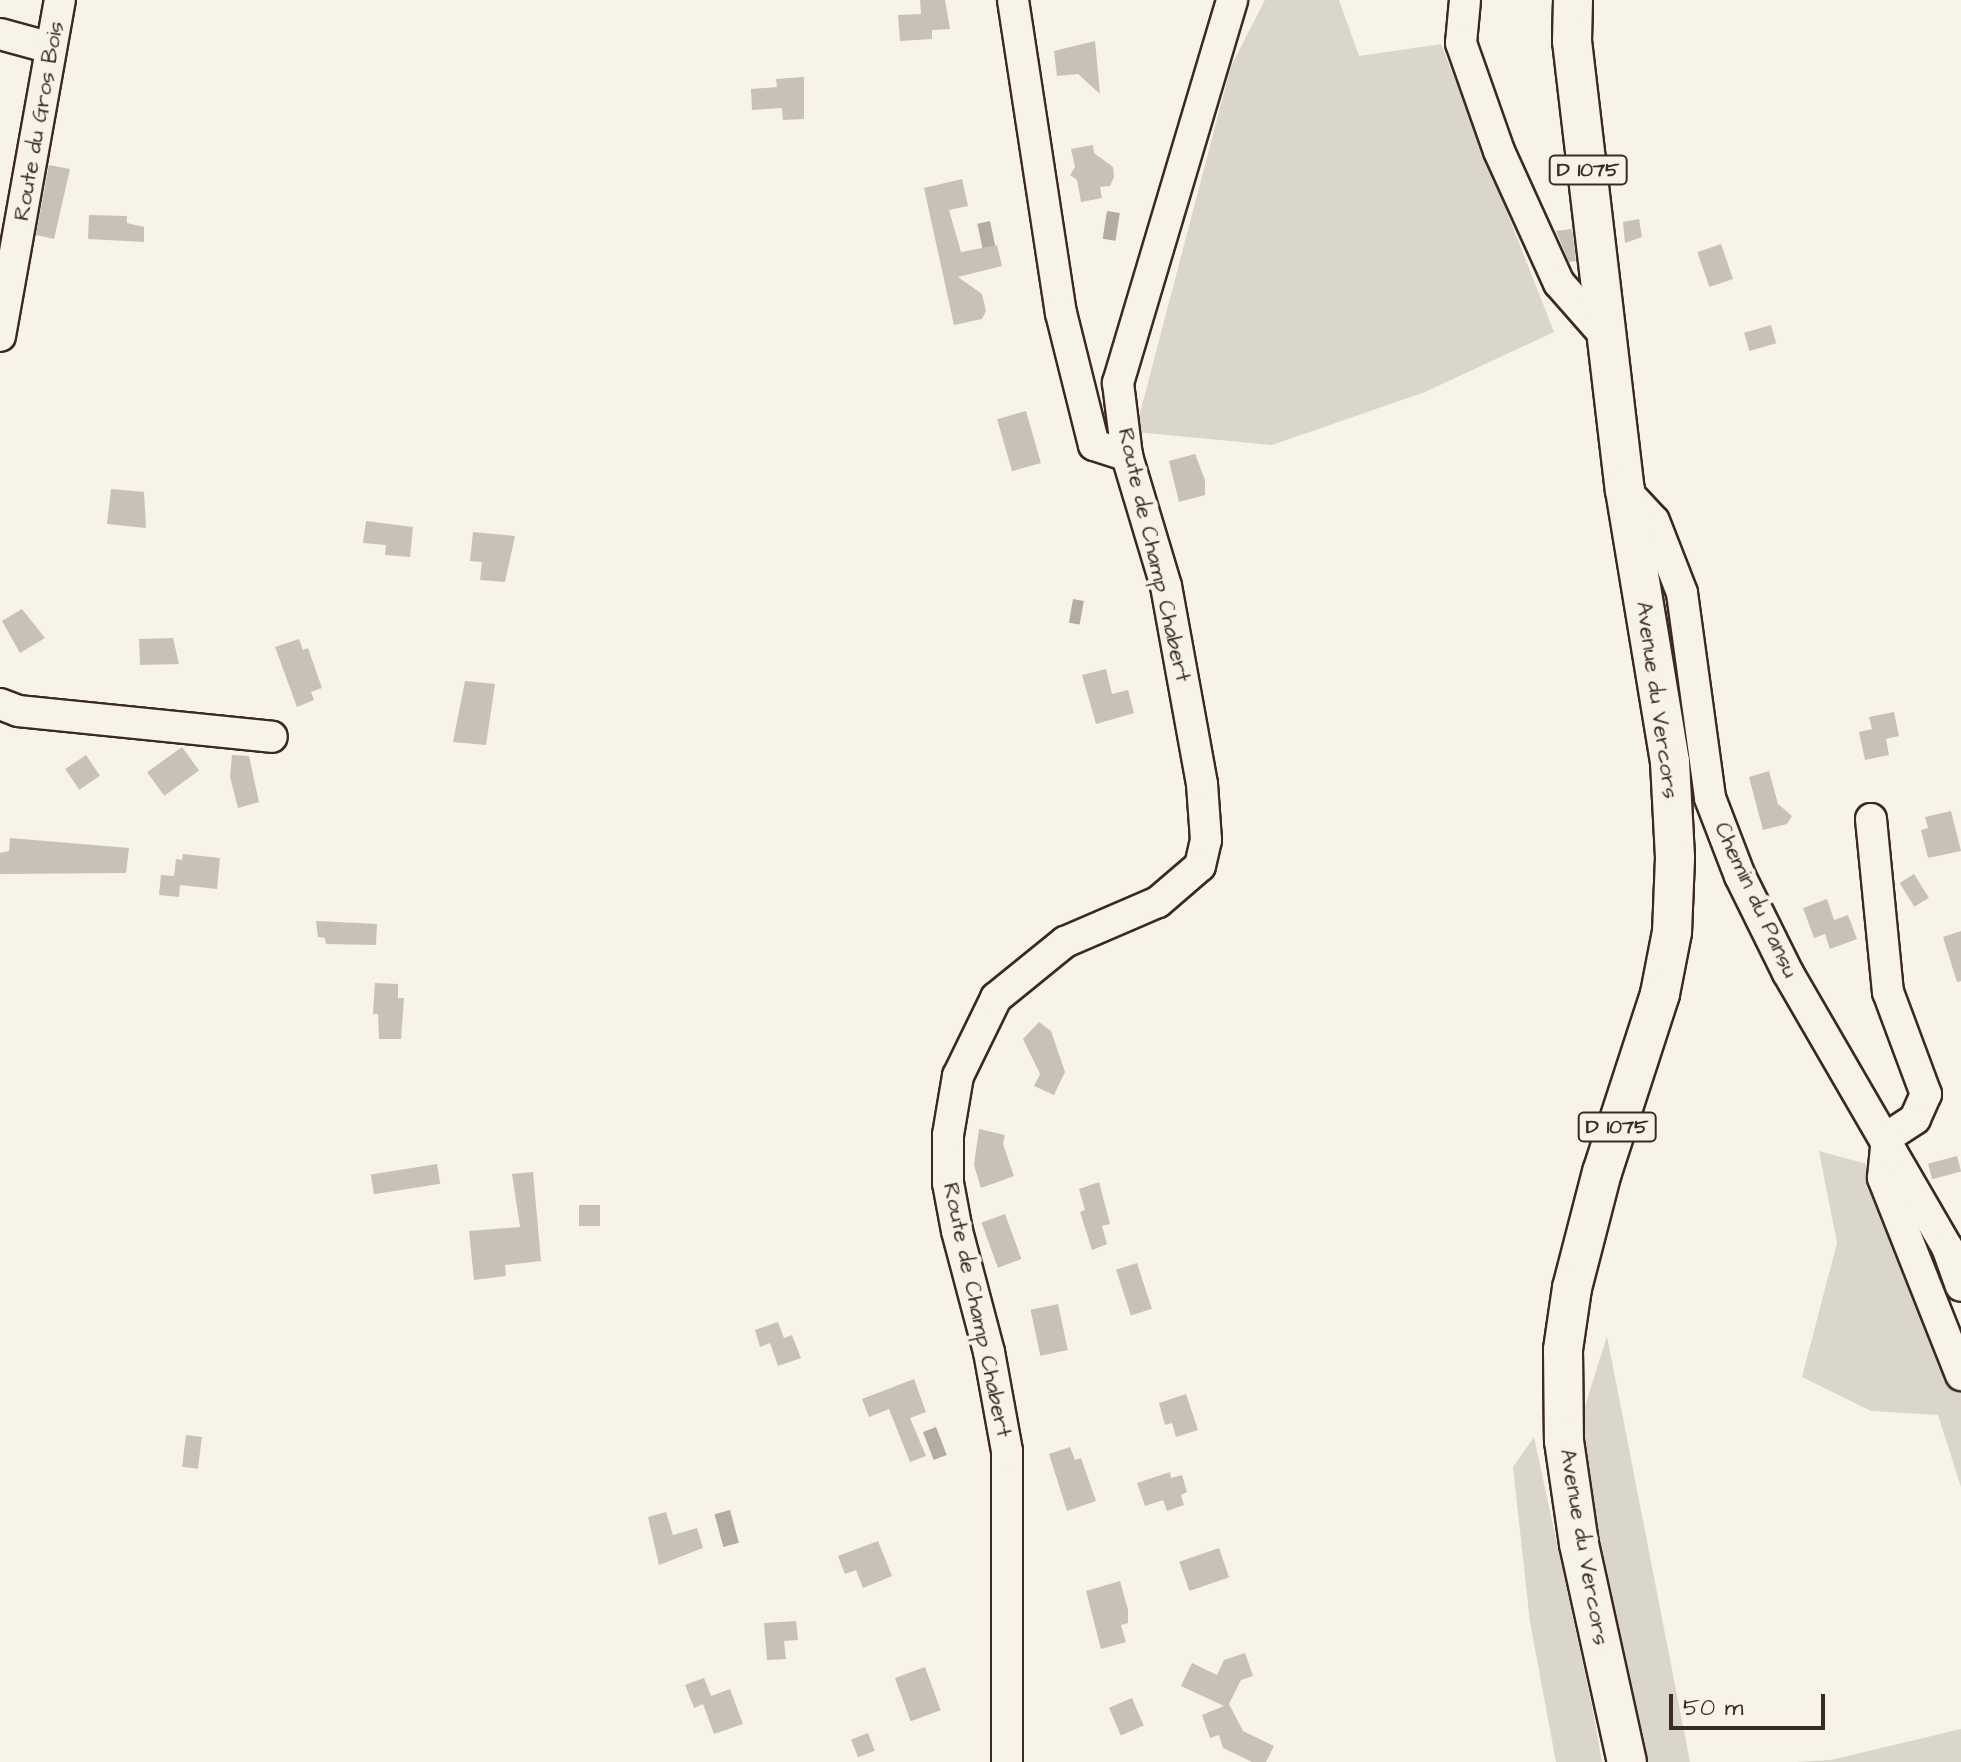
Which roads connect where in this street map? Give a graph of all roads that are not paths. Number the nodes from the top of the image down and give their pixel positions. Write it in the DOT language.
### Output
graph roads {
  1 [pos="60,0"];
  2 [pos="1013,0"];
  3 [pos="1232,0"];
  4 [pos="1465,0"];
  5 [pos="1573,0"];
  6 [pos="0,34"];
  7 [pos="51,48"];
  8 [pos="4,301"];
  9 [pos="0,336"];
  10 [pos="1609,340"];
  11 [pos="1127,456"];
  12 [pos="1625,490"];
  13 [pos="0,704"];
  14 [pos="272,737"];
  15 [pos="1871,819"];
  16 [pos="1887,1137"];
  17 [pos="1961,1286"];
  18 [pos="1961,1375"];
  19 [pos="1007,1762"];
  20 [pos="1627,1762"];
  1 -- 7 [label="street, Route du Gros Bois"];
  2 -- 11 [label="street"];
  3 -- 11 [label="street, Route de Champ Chabert"];
  4 -- 10 [label="street"];
  5 -- 10 [label="main road, D 1075"];
  6 -- 7 [label="street"];
  7 -- 8 [label="street, Route du Gros Bois"];
  8 -- 9 [label="street, Route du Gros Bois"];
  10 -- 12 [label="main road, Avenue du Vercors / D 1075"];
  11 -- 19 [label="street, Route de Champ Chabert"];
  12 -- 16 [label="street, Chemin du Pansu"];
  12 -- 20 [label="main road, Avenue du Vercors / D 1075"];
  13 -- 14 [label="street"];
  15 -- 16 [label="street"];
  16 -- 17 [label="street, Chemin du Pansu"];
  16 -- 18 [label="street"];
}
